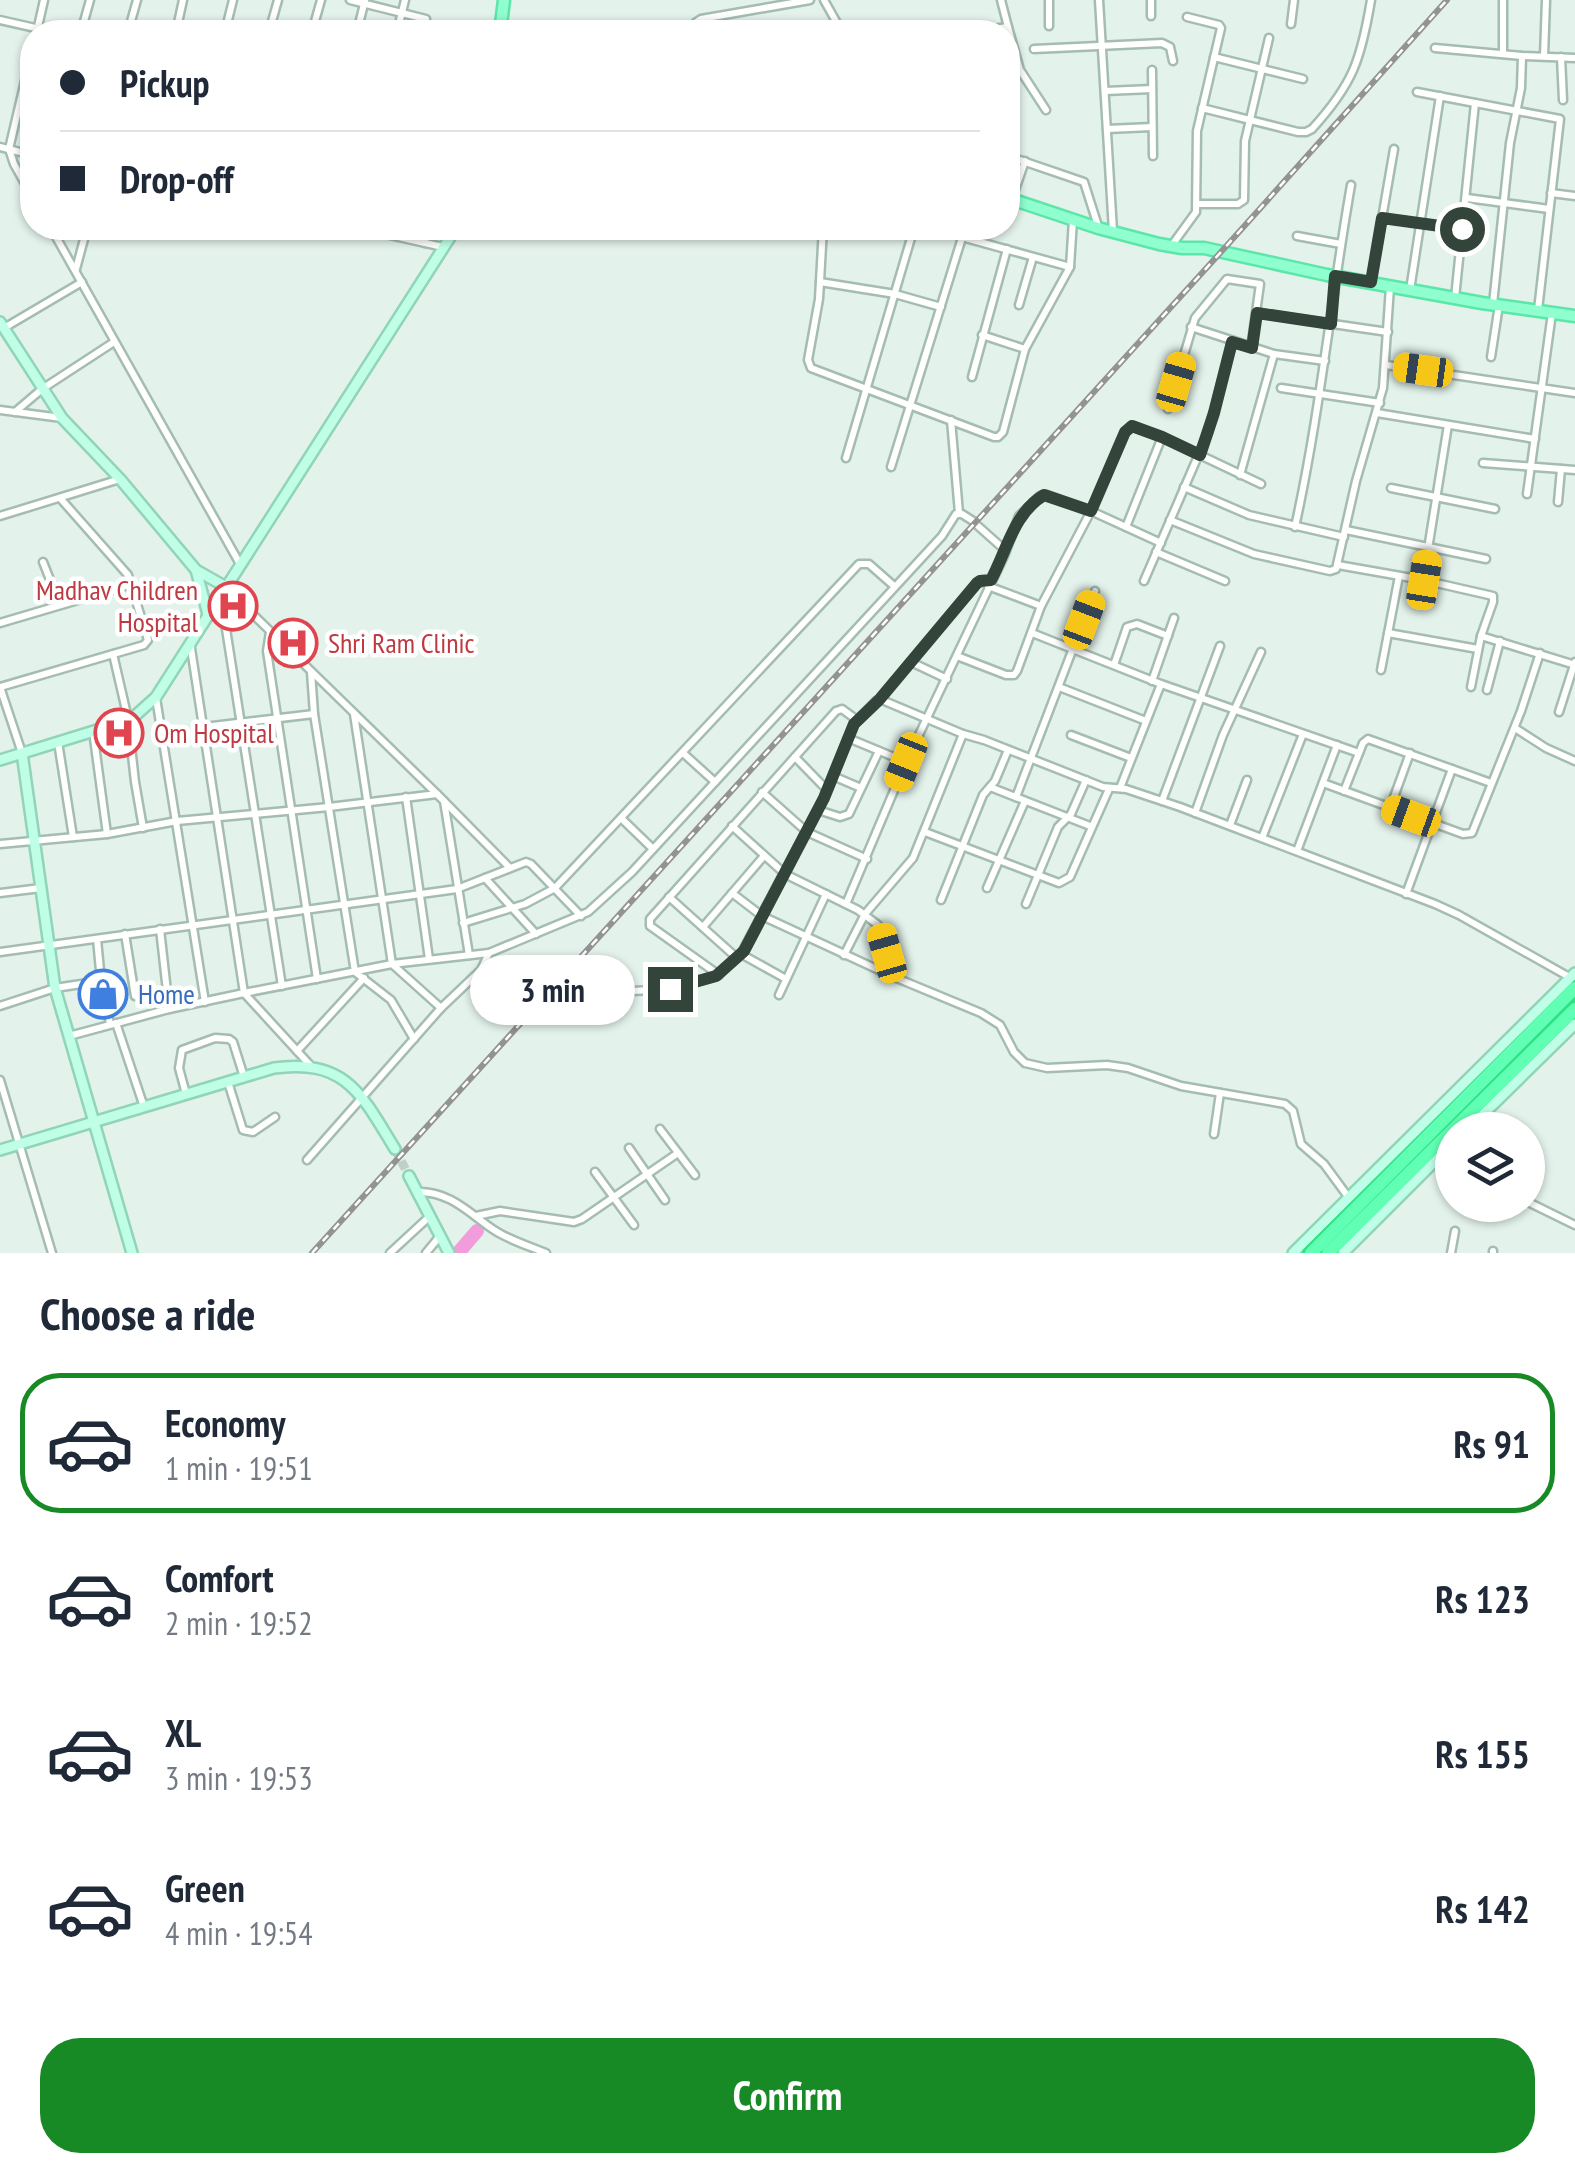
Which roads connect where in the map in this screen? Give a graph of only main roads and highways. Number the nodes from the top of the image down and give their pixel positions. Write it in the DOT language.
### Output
graph roads {
  1 [pos="1020,201"];
  2 [pos="1575,316"];
  3 [pos="1574,980"];
  4 [pos="1575,1009"];
  5 [pos="1311,1253"];
  6 [pos="1328,1253"];
  1 -- 2 [label="main road"];
  3 -- 5 [label="highway"];
  4 -- 6 [label="highway"];
}
